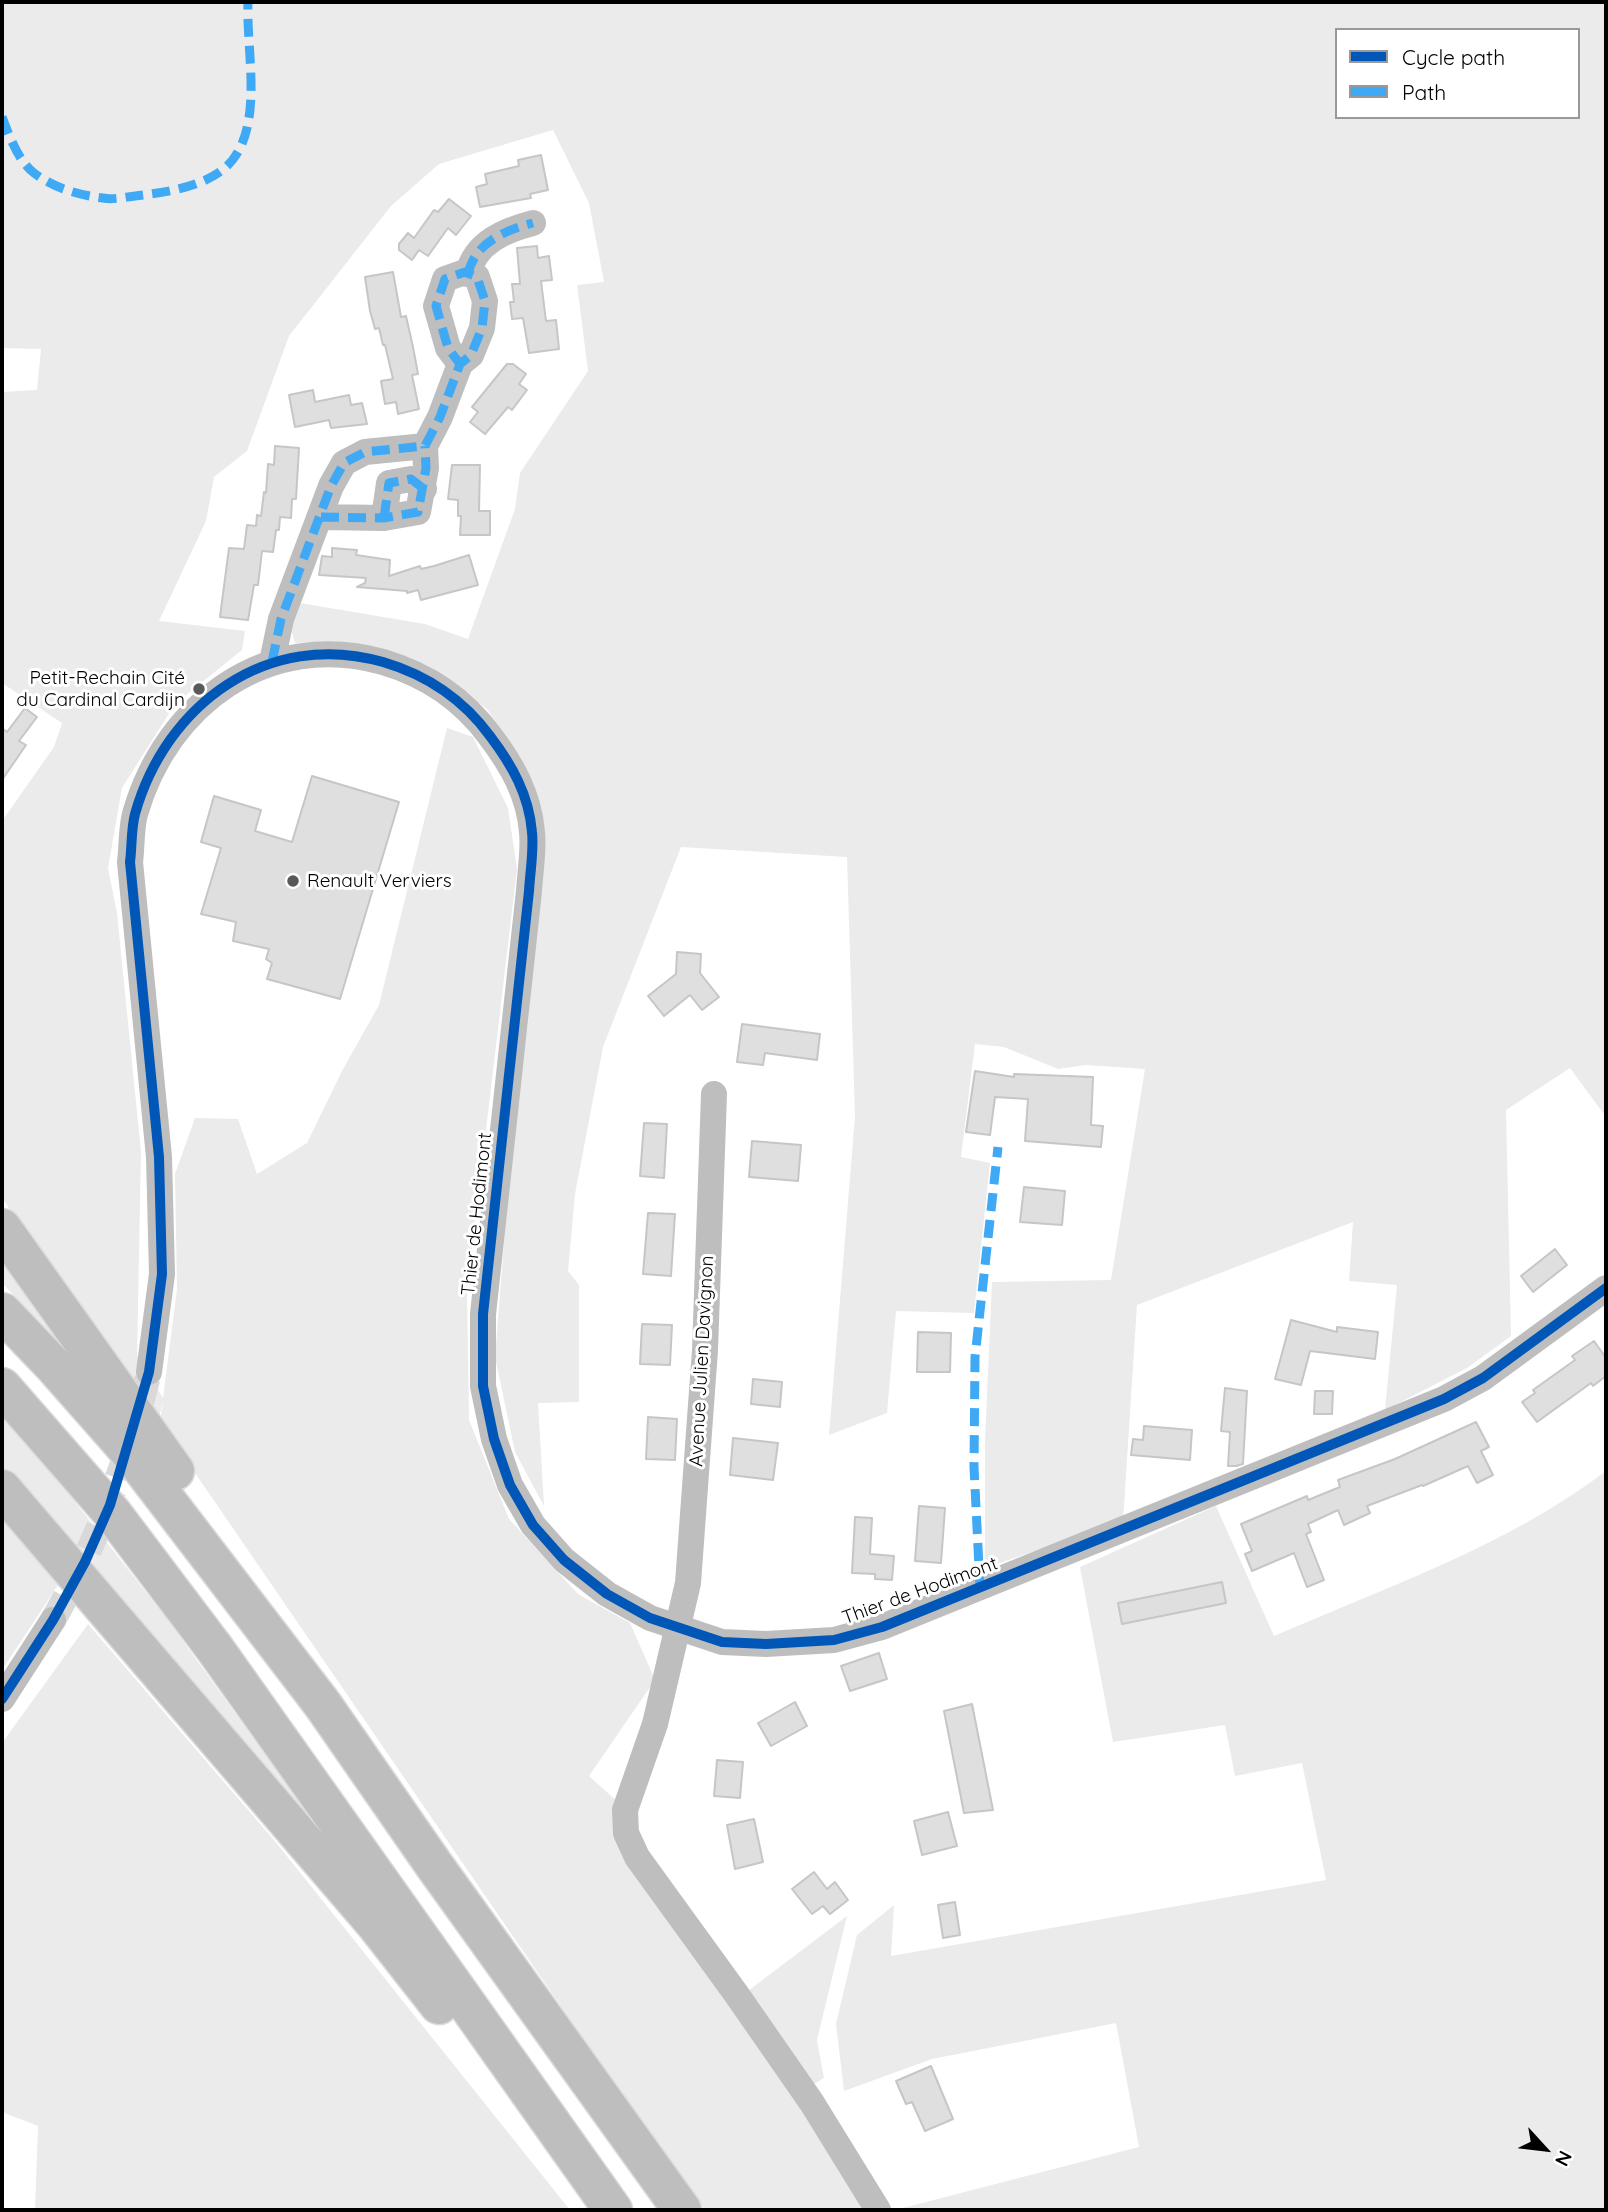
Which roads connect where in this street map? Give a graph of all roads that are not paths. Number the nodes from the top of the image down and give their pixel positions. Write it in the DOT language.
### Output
graph roads {
  1 [pos="533,223"];
  2 [pos="468,274"];
  3 [pos="460,364"];
  4 [pos="425,446"];
  5 [pos="321,517"];
  6 [pos="272,662"];
  7 [pos="715,1094"];
  8 [pos="2,1228"];
  9 [pos="1606,1288"];
  10 [pos="2,1312"];
  11 [pos="149,1372"];
  12 [pos="2,1387"];
  13 [pos="2,1489"];
  14 [pos="53,1620"];
  15 [pos="680,1628"];
  16 [pos="2,1699"];
  17 [pos="323,1705"];
  18 [pos="607,2210"];
  19 [pos="613,2210"];
  20 [pos="682,2210"];
  21 [pos="878,2210"];
  1 -- 2 [label="street"];
  2 -- 3 [label="street"];
  2 -- 3 [label="street"];
  3 -- 4 [label="street"];
  4 -- 5 [label="street"];
  4 -- 5 [label="street"];
  5 -- 6 [label="street"];
  6 -- 11 [label="street, Thier de Hodimont"];
  6 -- 15 [label="street, Thier de Hodimont"];
  7 -- 15 [label="street, Avenue Julien Davignon"];
  8 -- 17 [label="highway"];
  9 -- 15 [label="street, Thier de Hodimont"];
  10 -- 17 [label="highway"];
  12 -- 19 [label="highway"];
  13 -- 18 [label="highway"];
  14 -- 16 [label="street"];
  15 -- 21 [label="street, Avenue Julien Davignon"];
  17 -- 20 [label="highway"];
}
